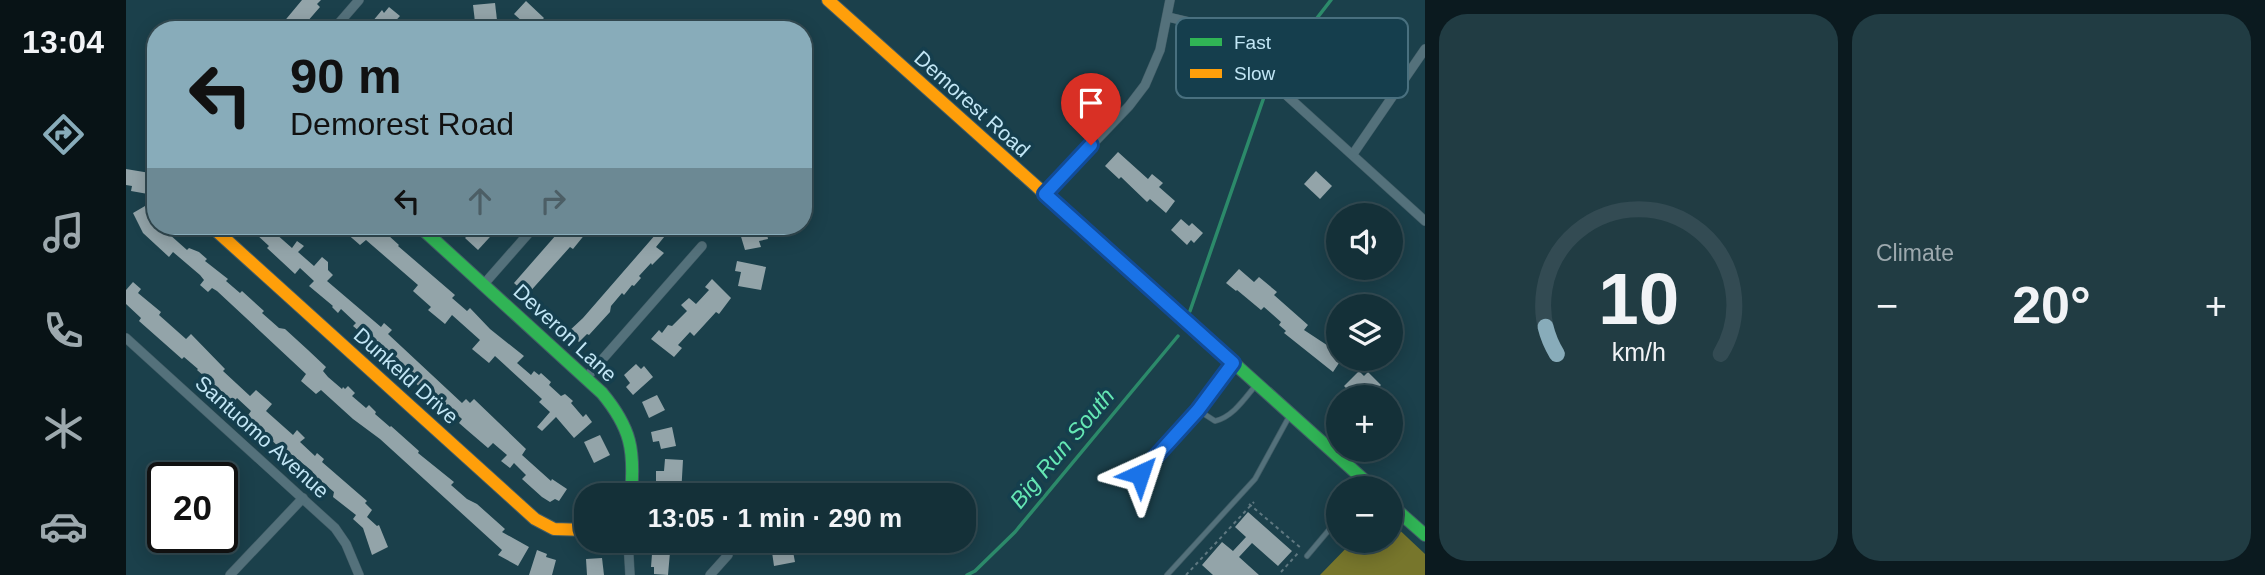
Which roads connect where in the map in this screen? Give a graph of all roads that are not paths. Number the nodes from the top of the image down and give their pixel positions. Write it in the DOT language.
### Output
graph roads {
  1 [pos="359,0"];
  2 [pos="828,0"];
  3 [pos="1170,0"];
  4 [pos="1168,17"];
  5 [pos="1176,19"];
  6 [pos="341,21"];
  7 [pos="1425,49"];
  8 [pos="1408,74"];
  9 [pos="1290,98"];
  10 [pos="1391,98"];
  11 [pos="1353,154"];
  12 [pos="1045,194"];
  13 [pos="1425,221"];
  14 [pos="221,235"];
  15 [pos="429,235"];
  16 [pos="527,235"];
  17 [pos="702,246"];
  18 [pos="484,284"];
  19 [pos="126,338"];
  20 [pos="1233,363"];
  21 [pos="586,378"];
  22 [pos="1256,384"];
  23 [pos="1198,410"];
  24 [pos="1290,414"];
  25 [pos="1140,474"];
  26 [pos="1356,476"];
  27 [pos="632,483"];
  28 [pos="303,498"];
  29 [pos="1403,516"];
  30 [pos="574,530"];
  31 [pos="1326,533"];
  32 [pos="1425,535"];
  33 [pos="629,553"];
  34 [pos="728,555"];
  35 [pos="1307,556"];
  36 [pos="230,575"];
  37 [pos="359,575"];
  38 [pos="630,575"];
  39 [pos="710,575"];
  40 [pos="1167,575"];
  1 -- 6 [label="street"];
  2 -- 12 [label="street, Demorest Road"];
  3 -- 4 [label="street"];
  4 -- 5 [label="street"];
  4 -- 12 [label="street"];
  7 -- 8 [label="street"];
  9 -- 11 [label="street"];
  10 -- 11 [label="street"];
  11 -- 13 [label="street"];
  12 -- 20 [label="street, Demorest Road"];
  14 -- 30 [label="street, Dunkeld Drive"];
  15 -- 18 [label="street, Deveron Lane"];
  16 -- 18 [label="street"];
  17 -- 21 [label="street"];
  18 -- 21 [label="street, Deveron Lane"];
  19 -- 28 [label="street, Santuomo Avenue"];
  20 -- 22 [label="street, Demorest Road"];
  20 -- 23 [label="lane"];
  21 -- 27 [label="street, Deveron Lane"];
  22 -- 23 [label="lane"];
  22 -- 24 [label="street, Demorest Road"];
  23 -- 25 [label="lane"];
  24 -- 26 [label="street, Demorest Road"];
  24 -- 40 [label="lane"];
  28 -- 36 [label="street"];
  28 -- 37 [label="street, Santuomo Avenue"];
  29 -- 32 [label="street"];
  31 -- 35 [label="lane"];
  33 -- 38 [label="street"];
  34 -- 39 [label="street"];
}
